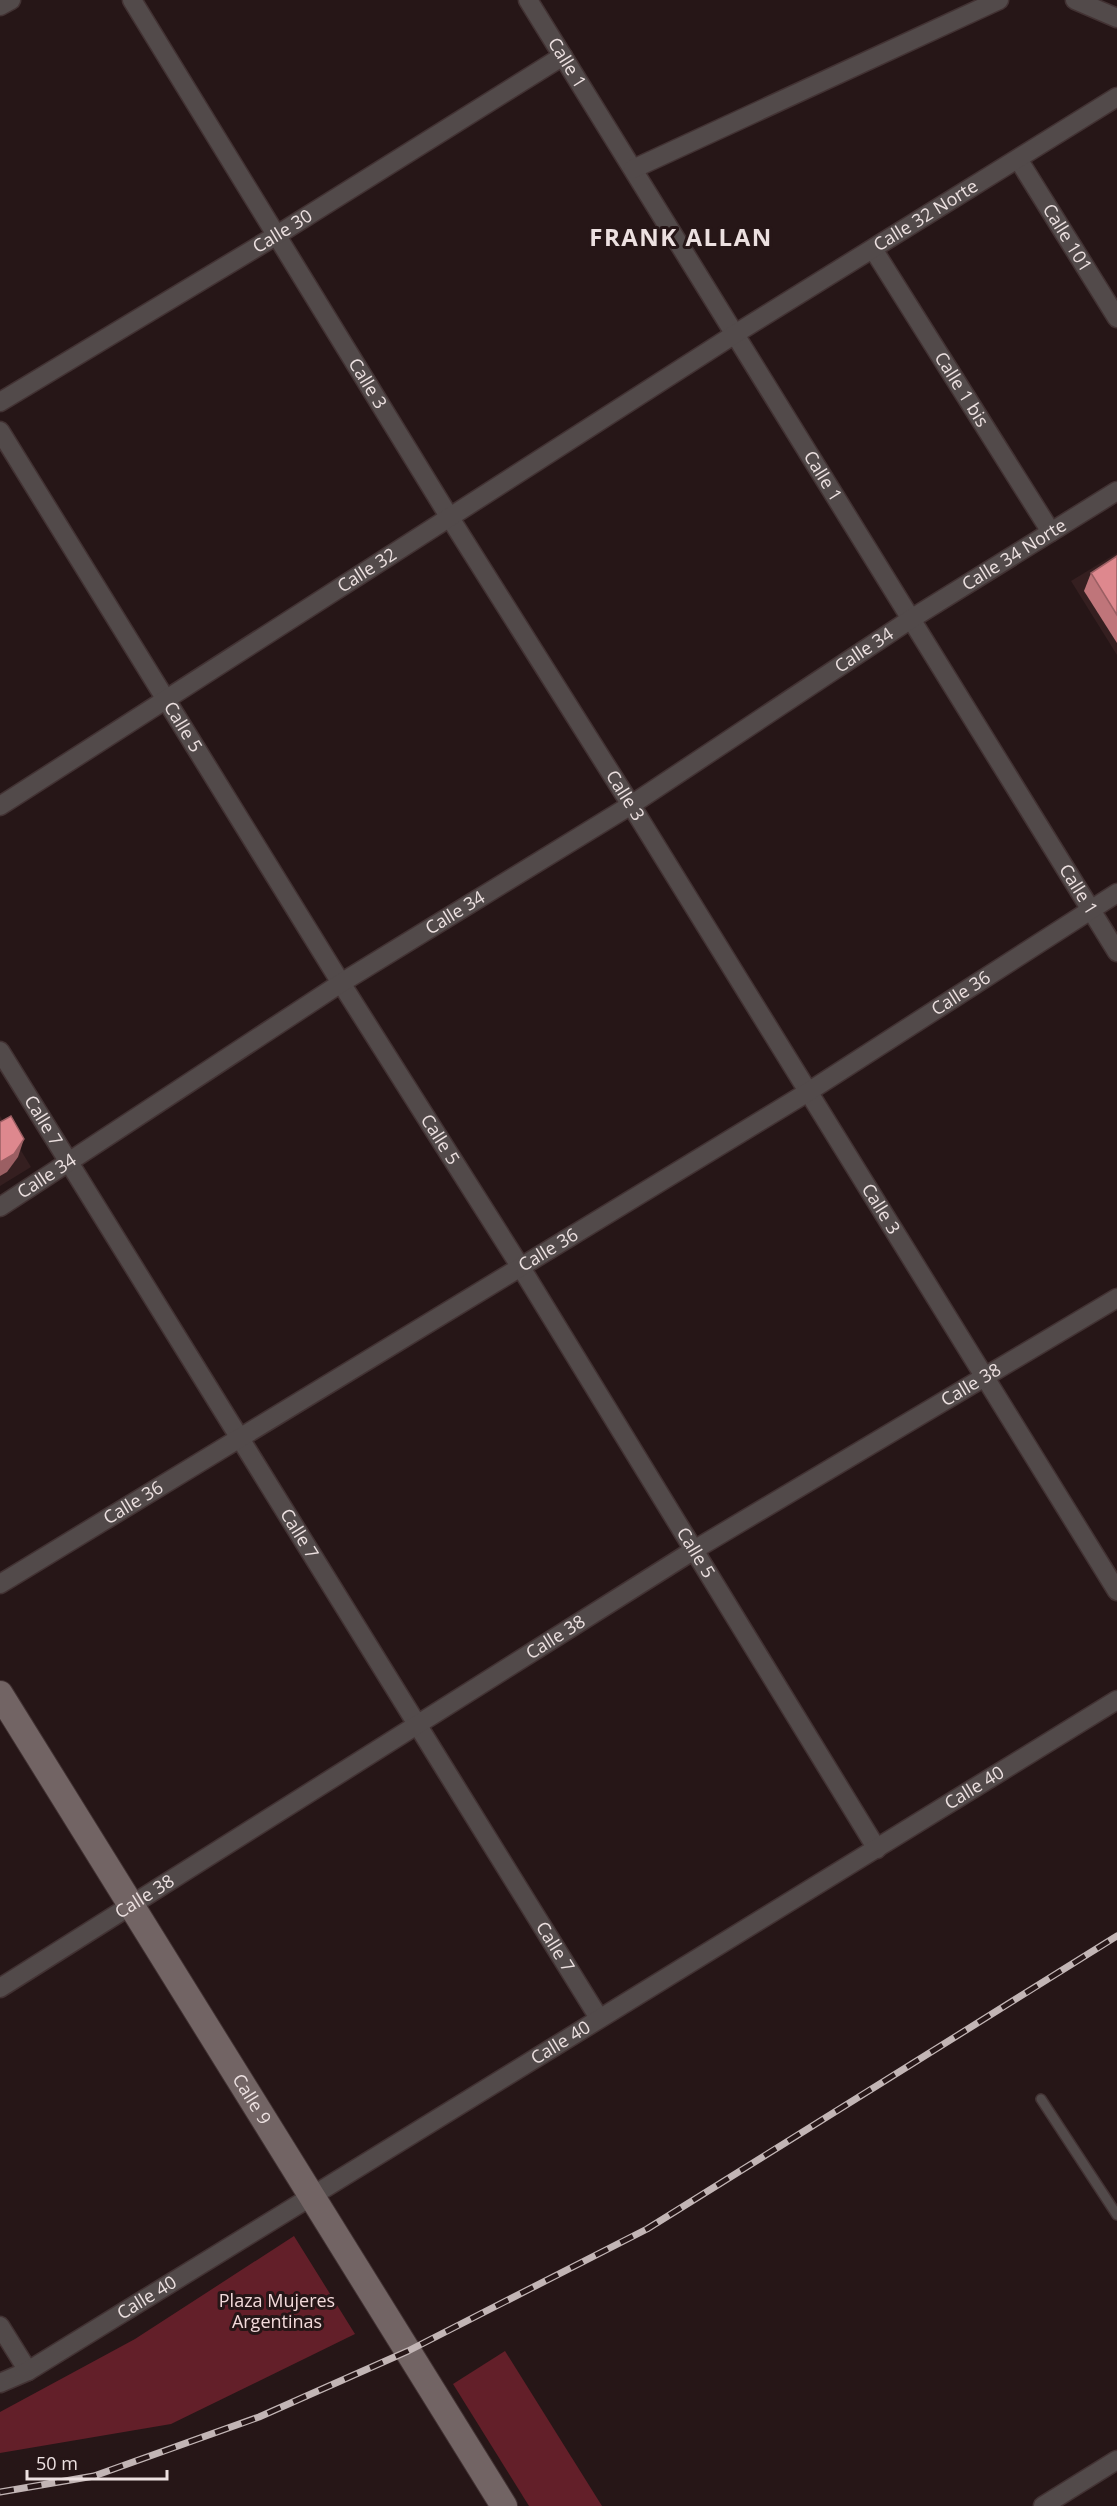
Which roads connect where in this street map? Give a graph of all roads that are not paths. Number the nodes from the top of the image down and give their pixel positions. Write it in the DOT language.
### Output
graph roads {
  1 [pos="10,0"];
  2 [pos="132,0"];
  3 [pos="528,0"];
  4 [pos="999,0"];
  5 [pos="1075,0"];
  6 [pos="0,6"];
  7 [pos="1117,18"];
  8 [pos="563,56"];
  9 [pos="1117,97"];
  10 [pos="1018,159"];
  11 [pos="633,169"];
  12 [pos="277,235"];
  13 [pos="873,249"];
  14 [pos="1114,307"];
  15 [pos="735,334"];
  16 [pos="0,402"];
  17 [pos="0,431"];
  18 [pos="1117,491"];
  19 [pos="450,518"];
  20 [pos="1051,532"];
  21 [pos="911,619"];
  22 [pos="166,701"];
  23 [pos="631,805"];
  24 [pos="0,806"];
  25 [pos="1117,893"];
  26 [pos="1091,909"];
  27 [pos="1117,952"];
  28 [pos="341,983"];
  29 [pos="0,1051"];
  30 [pos="808,1092"];
  31 [pos="69,1163"];
  32 [pos="0,1207"];
  33 [pos="520,1266"];
  34 [pos="1117,1298"];
  35 [pos="985,1377"];
  36 [pos="239,1437"];
  37 [pos="694,1550"];
  38 [pos="0,1584"];
  39 [pos="1117,1591"];
  40 [pos="0,1694"];
  41 [pos="1117,1700"];
  42 [pos="417,1724"];
  43 [pos="877,1849"];
  44 [pos="132,1905"];
  45 [pos="0,1988"];
  46 [pos="599,2018"];
  47 [pos="1041,2099"];
  48 [pos="312,2197"];
  49 [pos="1117,2214"];
  50 [pos="0,2326"];
  51 [pos="28,2371"];
  52 [pos="0,2383"];
  53 [pos="1117,2460"];
  54 [pos="504,2506"];
  55 [pos="1043,2506"];
  1 -- 6 [label="street"];
  2 -- 12 [label="street, Calle 3"];
  3 -- 8 [label="street, Calle 1"];
  4 -- 11 [label="street"];
  5 -- 7 [label="street"];
  8 -- 11 [label="street, Calle 1"];
  8 -- 12 [label="street, Calle 30"];
  9 -- 10 [label="street, Calle 32 Norte"];
  10 -- 13 [label="street, Calle 32 Norte"];
  10 -- 14 [label="street, Calle 101"];
  11 -- 15 [label="street, Calle 1"];
  12 -- 16 [label="street, Calle 30"];
  12 -- 19 [label="street, Calle 3"];
  13 -- 15 [label="street, Calle 32 Norte"];
  13 -- 20 [label="street, Calle 1 bis"];
  15 -- 19 [label="street, Calle 32"];
  15 -- 21 [label="street, Calle 1"];
  17 -- 22 [label="street, Calle 5"];
  18 -- 20 [label="street, Calle 34 Norte"];
  19 -- 22 [label="street, Calle 32"];
  19 -- 23 [label="street, Calle 3"];
  20 -- 21 [label="street, Calle 34 Norte"];
  21 -- 23 [label="street, Calle 34"];
  21 -- 26 [label="street, Calle 1"];
  22 -- 24 [label="street, Calle 32"];
  22 -- 28 [label="street, Calle 5"];
  23 -- 28 [label="street, Calle 34"];
  23 -- 30 [label="street, Calle 3"];
  25 -- 26 [label="street, Calle 36"];
  26 -- 27 [label="street, Calle 1"];
  26 -- 30 [label="street, Calle 36"];
  28 -- 31 [label="street, Calle 34"];
  28 -- 33 [label="street, Calle 5"];
  29 -- 31 [label="street, Calle 7"];
  30 -- 33 [label="street, Calle 36"];
  30 -- 35 [label="street, Calle 3"];
  31 -- 32 [label="street, Calle 34"];
  31 -- 36 [label="street, Calle 7"];
  33 -- 36 [label="street, Calle 36"];
  33 -- 37 [label="street, Calle 5"];
  34 -- 35 [label="street, Calle 38"];
  35 -- 37 [label="street, Calle 38"];
  35 -- 39 [label="street, Calle 3"];
  36 -- 38 [label="street, Calle 36"];
  36 -- 42 [label="street, Calle 7"];
  37 -- 42 [label="street, Calle 38"];
  37 -- 43 [label="street, Calle 5"];
  40 -- 44 [label="main road, Calle 9"];
  41 -- 43 [label="street, Calle 40"];
  42 -- 44 [label="street, Calle 38"];
  42 -- 46 [label="street, Calle 7"];
  43 -- 46 [label="street, Calle 40"];
  44 -- 45 [label="street, Calle 38"];
  44 -- 48 [label="main road, Calle 9"];
  46 -- 48 [label="street, Calle 40"];
  47 -- 49 [label="lane"];
  48 -- 51 [label="street, Calle 40"];
  48 -- 54 [label="main road, Calle 9"];
  50 -- 51 [label="street"];
  51 -- 52 [label="street, Calle 40"];
  53 -- 55 [label="street"];
}
